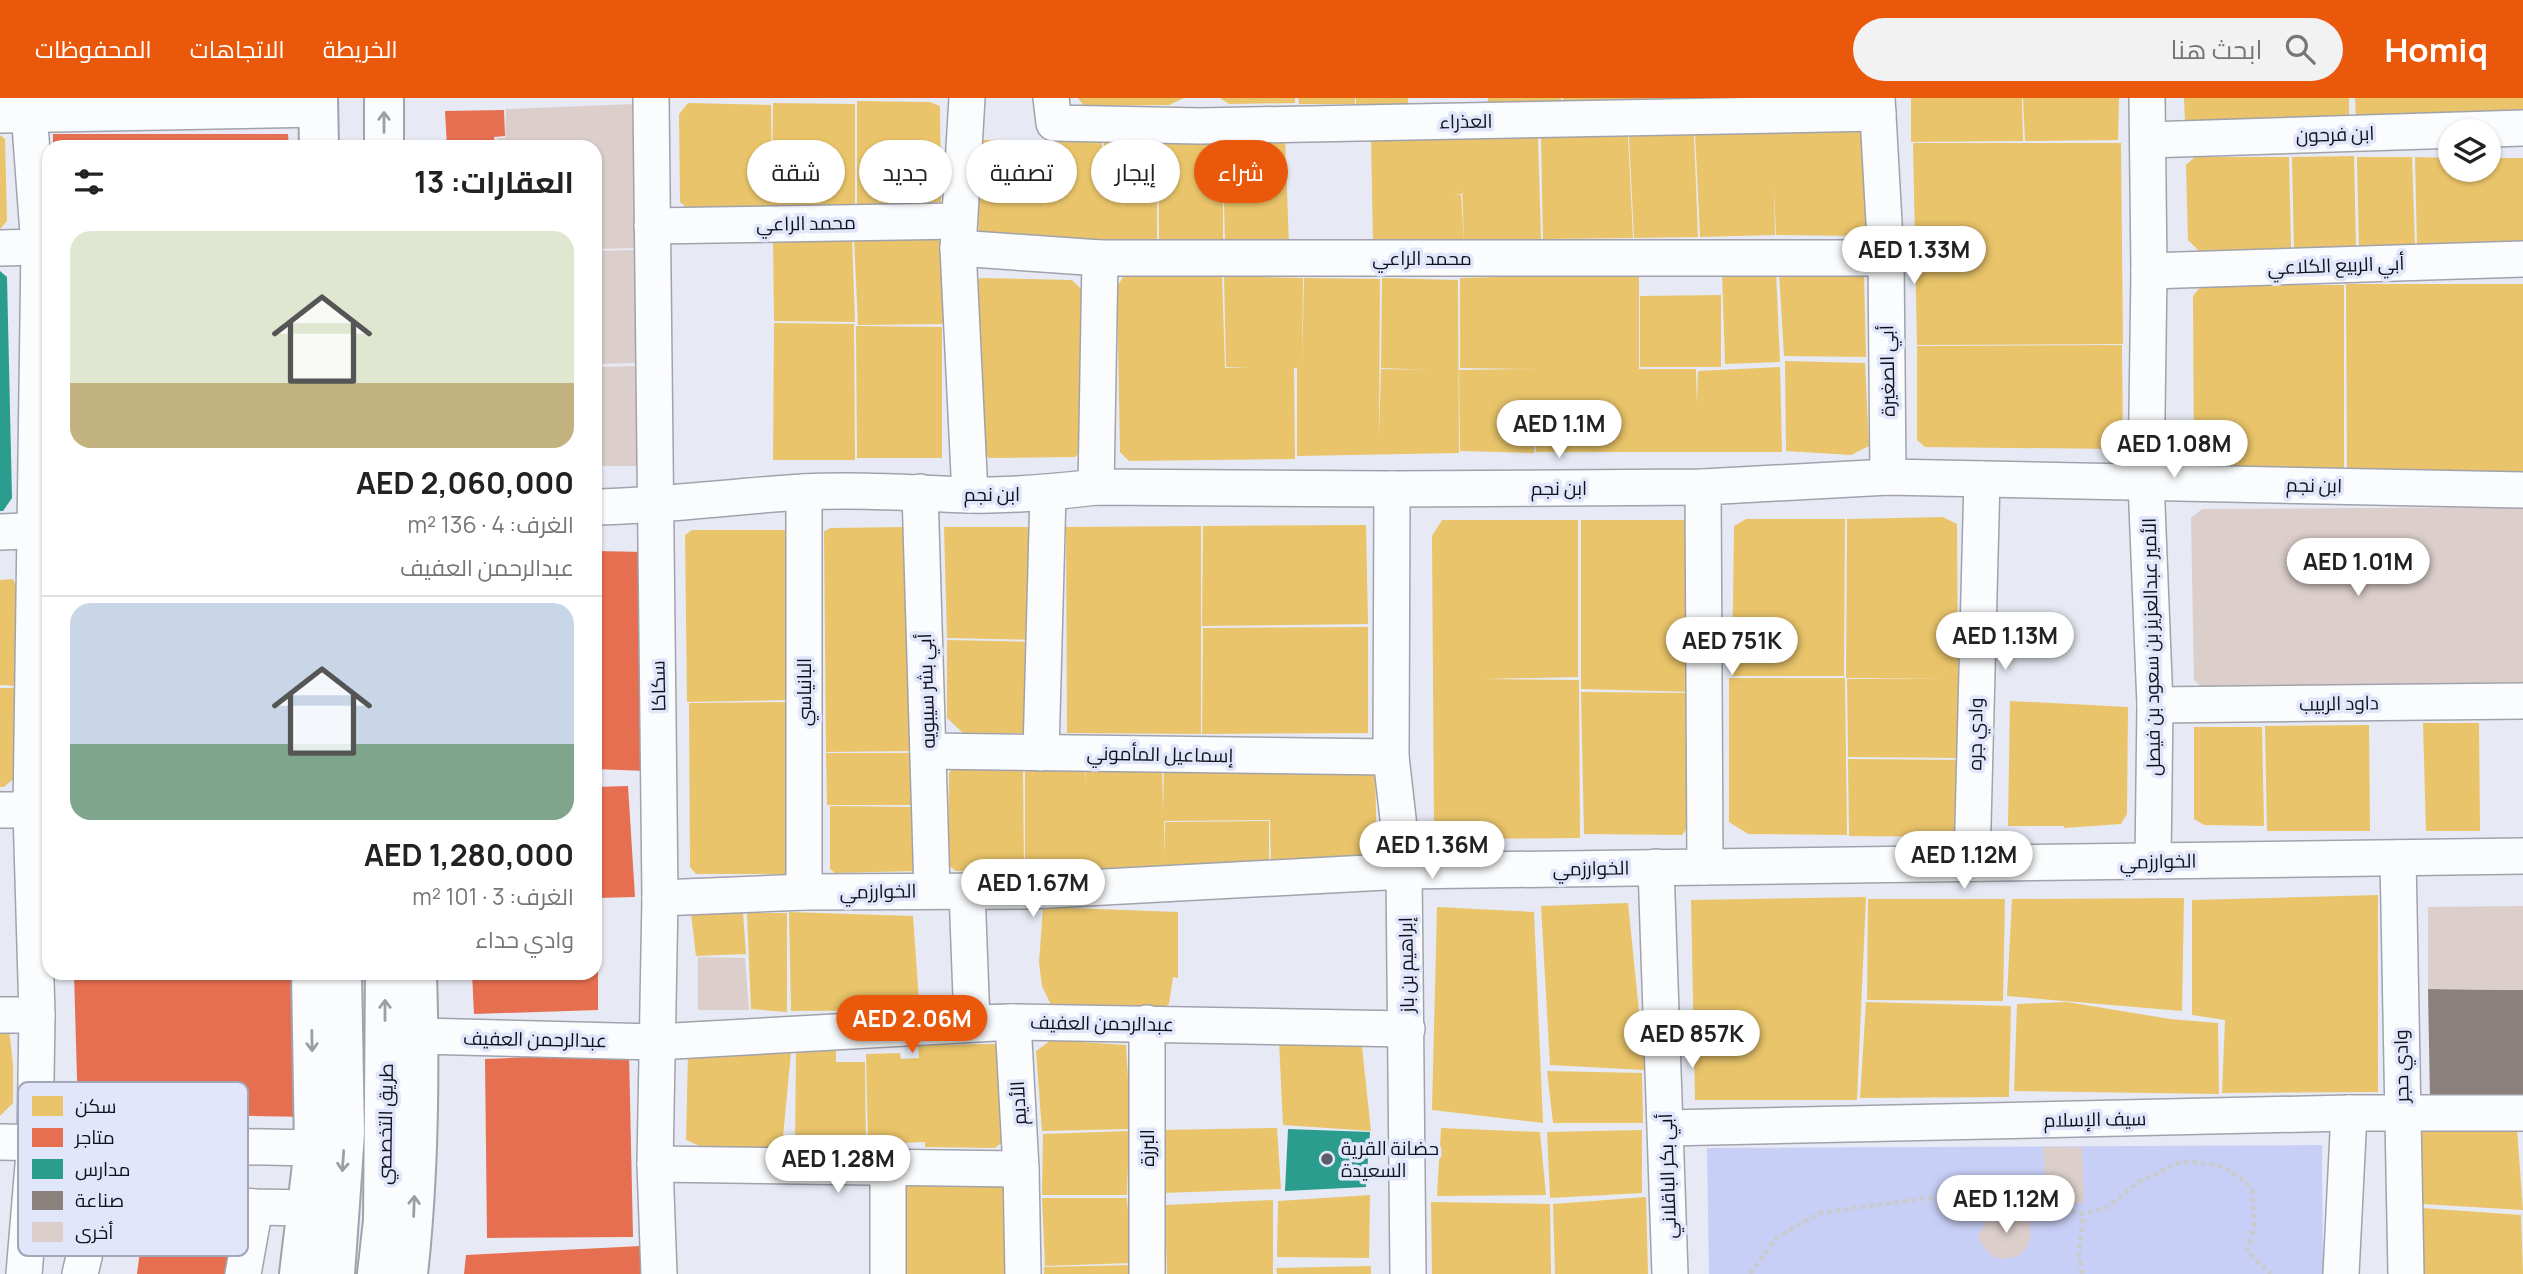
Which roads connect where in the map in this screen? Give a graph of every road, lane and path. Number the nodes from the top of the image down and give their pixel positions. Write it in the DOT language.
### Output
graph roads {
  1 [pos="384,98"];
  2 [pos="651,98"];
  3 [pos="967,98"];
  4 [pos="2147,98"];
  5 [pos="318,103"];
  6 [pos="1877,105"];
  7 [pos="19,109"];
  8 [pos="1053,111"];
  9 [pos="1200,112"];
  10 [pos="2523,128"];
  11 [pos="319,140"];
  12 [pos="384,140"];
  13 [pos="2148,140"];
  14 [pos="652,226"];
  15 [pos="959,235"];
  16 [pos="39,247"];
  17 [pos="0,248"];
  18 [pos="1100,258"];
  19 [pos="1886,258"];
  20 [pos="2523,259"];
  21 [pos="2149,271"];
  22 [pos="1888,477"];
  23 [pos="1982,479"];
  24 [pos="2146,481"];
  25 [pos="1096,487"];
  26 [pos="1703,487"];
  27 [pos="1392,489"];
  28 [pos="2523,490"];
  29 [pos="804,492"];
  30 [pos="920,492"];
  31 [pos="1048,493"];
  32 [pos="970,495"];
  33 [pos="602,506"];
  34 [pos="656,506"];
  35 [pos="42,530"];
  36 [pos="0,532"];
  37 [pos="2523,701"];
  38 [pos="2155,705"];
  39 [pos="928,751"];
  40 [pos="1041,752"];
  41 [pos="1391,757"];
  42 [pos="15,810"];
  43 [pos="2523,856"];
  44 [pos="2398,858"];
  45 [pos="2153,861"];
  46 [pos="1972,863"];
  47 [pos="1656,867"];
  48 [pos="1705,867"];
  49 [pos="1404,871"];
  50 [pos="932,890"];
  51 [pos="967,891"];
  52 [pos="804,892"];
  53 [pos="660,898"];
  54 [pos="311,980"];
  55 [pos="342,980"];
  56 [pos="385,980"];
  57 [pos="417,980"];
  58 [pos="0,1015"];
  59 [pos="37,1015"];
  60 [pos="1013,1022"];
  61 [pos="1147,1023"];
  62 [pos="1407,1029"];
  63 [pos="419,1036"];
  64 [pos="656,1042"];
  65 [pos="36,1082"];
  66 [pos="2349,1113"];
  67 [pos="2402,1113"];
  68 [pos="2523,1113"];
  69 [pos="1666,1128"];
  70 [pos="18,1141"];
  71 [pos="0,1142"];
  72 [pos="248,1146"];
  73 [pos="314,1148"];
  74 [pos="655,1164"];
  75 [pos="888,1168"];
  76 [pos="1021,1169"];
  77 [pos="248,1206"];
  78 [pos="255,1207"];
  79 [pos="308,1208"];
  80 [pos="2083,1214"];
  81 [pos="248,1246"];
  82 [pos="25,1256"];
  83 [pos="84,1256"];
  84 [pos="246,1256"];
  85 [pos="24,1274"];
  86 [pos="80,1274"];
  87 [pos="243,1274"];
  88 [pos="299,1274"];
  89 [pos="335,1274"];
  90 [pos="377,1274"];
  91 [pos="408,1274"];
  92 [pos="659,1274"];
  93 [pos="888,1274"];
  94 [pos="1023,1274"];
  95 [pos="1147,1274"];
  96 [pos="1408,1274"];
  97 [pos="1670,1274"];
  98 [pos="1750,1274"];
  99 [pos="2082,1274"];
  100 [pos="2271,1274"];
  101 [pos="2341,1274"];
  102 [pos="2406,1274"];
  12 -- 1 [label="main road, one-way"];
  2 -- 14 [label="street, سكاكا"];
  3 -- 15 [label="street"];
  4 -- 13 [label="street, الأمير عبدالعزيز بن سعود بن فيصل"];
  5 -- 7 [label="street"];
  5 -- 11 [label="main road"];
  6 -- 9 [label="street, العذراء"];
  6 -- 19 [label="street, أبي الصغيرة"];
  7 -- 16 [label="street"];
  8 -- 9 [label="street, العذراء"];
  10 -- 13 [label="street, ابن فرحون"];
  13 -- 21 [label="street, الأمير عبدالعزيز بن سعود بن فيصل"];
  14 -- 15 [label="street, محمد الراعي"];
  14 -- 34 [label="street, سكاكا"];
  15 -- 18 [label="street, محمد الراعي"];
  15 -- 32 [label="street"];
  16 -- 17 [label="street"];
  16 -- 35 [label="street"];
  18 -- 19 [label="street, محمد الراعي"];
  18 -- 25 [label="street"];
  19 -- 22 [label="street, أبي الصغيرة"];
  20 -- 21 [label="street, أبي الربيع الكلاعي"];
  21 -- 24 [label="street, الأمير عبدالعزيز بن سعود بن فيصل"];
  22 -- 23 [label="street, ابن نجم"];
  22 -- 26 [label="street, ابن نجم"];
  23 -- 24 [label="street, ابن نجم"];
  23 -- 46 [label="street, وادي جره"];
  24 -- 28 [label="street, ابن نجم"];
  24 -- 38 [label="street, الأمير عبدالعزيز بن سعود بن فيصل"];
  25 -- 27 [label="street, ابن نجم"];
  25 -- 31 [label="street, ابن نجم"];
  26 -- 27 [label="street, ابن نجم"];
  26 -- 48 [label="street"];
  27 -- 41 [label="street, إبراهيم بن باز"];
  29 -- 30 [label="street, ابن نجم"];
  29 -- 34 [label="street, ابن نجم"];
  29 -- 52 [label="street, البانياسي"];
  30 -- 32 [label="street, ابن نجم"];
  30 -- 39 [label="street, أبي بشر سيبويه"];
  31 -- 32 [label="street, ابن نجم"];
  31 -- 40 [label="street"];
  33 -- 34 [label="street, ابن نجم"];
  34 -- 53 [label="street, سكاكا"];
  35 -- 36 [label="street"];
  35 -- 42 [label="street"];
  37 -- 38 [label="street, داود الربيب"];
  38 -- 45 [label="street, الأمير عبدالعزيز بن سعود بن فيصل"];
  39 -- 40 [label="street, إسماعيل المأموني"];
  39 -- 50 [label="street, أبي بشر سيبويه"];
  40 -- 41 [label="street, إسماعيل المأموني"];
  41 -- 49 [label="street, إبراهيم بن باز"];
  42 -- 59 [label="street"];
  43 -- 44 [label="street, الخوارزمي"];
  44 -- 45 [label="street, الخوارزمي"];
  44 -- 67 [label="street, وادي حجر"];
  45 -- 46 [label="street, الخوارزمي"];
  46 -- 48 [label="street, الخوارزمي"];
  47 -- 48 [label="street, الخوارزمي"];
  47 -- 49 [label="street, الخوارزمي"];
  47 -- 69 [label="street, أبي بكر الباقلاني"];
  49 -- 51 [label="street, الخوارزمي"];
  49 -- 62 [label="street, إبراهيم بن باز"];
  50 -- 51 [label="street, الخوارزمي"];
  50 -- 52 [label="street, الخوارزمي"];
  51 -- 60 [label="street"];
  52 -- 53 [label="street, الخوارزمي"];
  53 -- 64 [label="street, سكاكا"];
  54 -- 73 [label="main road, one-way"];
  55 -- 89 [label="main road, طريق التخصصي, one-way"];
  90 -- 56 [label="main road, طريق التخصصي, one-way"];
  57 -- 63 [label="main road"];
  58 -- 59 [label="street"];
  59 -- 65 [label="street"];
  60 -- 61 [label="street, عبدالرحمن العفيف"];
  60 -- 64 [label="street, عبدالرحمن العفيف"];
  60 -- 76 [label="street, الأديم"];
  61 -- 62 [label="street, عبدالرحمن العفيف"];
  61 -- 95 [label="street, البرزة"];
  62 -- 96 [label="street, إبراهيم بن باز"];
  63 -- 64 [label="street, عبدالرحمن العفيف"];
  91 -- 63 [label="main road, one-way"];
  64 -- 74 [label="street, سكاكا"];
  66 -- 67 [label="street, سيف الإسلام"];
  66 -- 69 [label="street, سيف الإسلام"];
  66 -- 101 [label="street"];
  67 -- 68 [label="street, سيف الإسلام"];
  67 -- 102 [label="street, وادي حجر"];
  69 -- 97 [label="street, أبي بكر الباقلاني"];
  70 -- 71 [label="street"];
  72 -- 73 [label="street"];
  73 -- 79 [label="main road"];
  74 -- 75 [label="street"];
  74 -- 92 [label="street, سكاكا"];
  75 -- 76 [label="street"];
  75 -- 93 [label="street"];
  76 -- 94 [label="street, الأديم"];
  77 -- 78 [label="street"];
  78 -- 79 [label="street"];
  78 -- 81 [label="street"];
  79 -- 88 [label="main road"];
  80 -- 98 [label="path"];
  80 -- 99 [label="path"];
  80 -- 100 [label="path"];
  82 -- 85 [label="street"];
  83 -- 86 [label="street"];
  84 -- 87 [label="street"];
}
